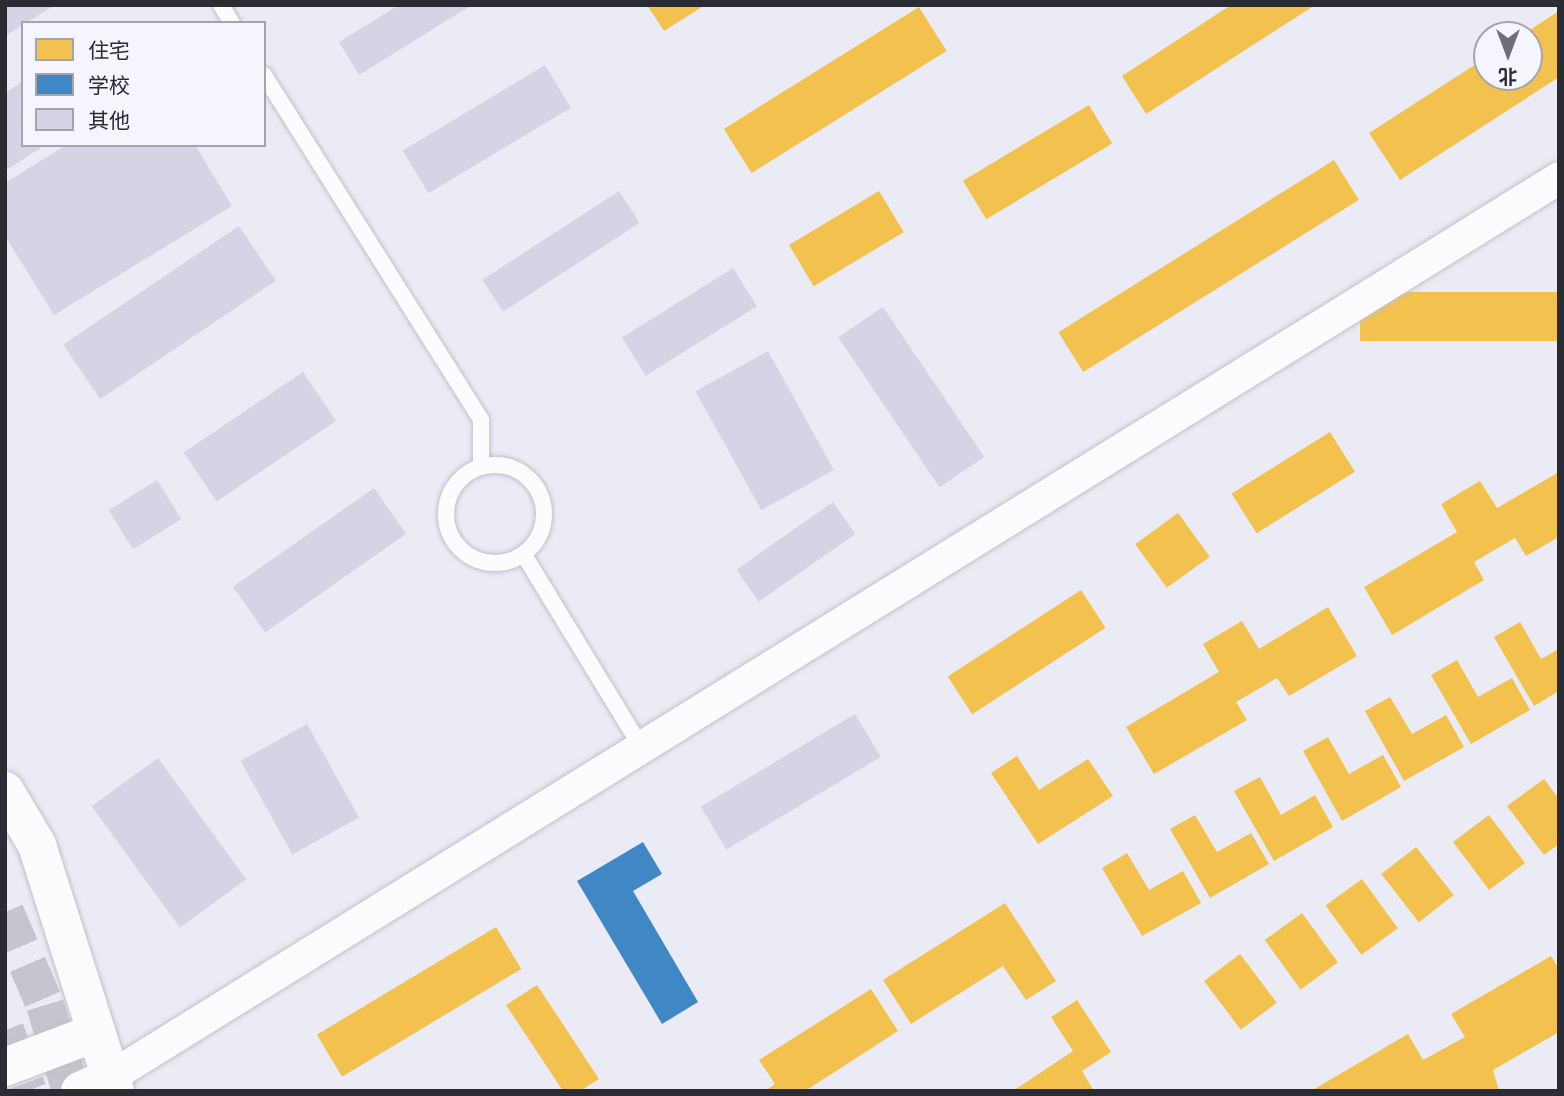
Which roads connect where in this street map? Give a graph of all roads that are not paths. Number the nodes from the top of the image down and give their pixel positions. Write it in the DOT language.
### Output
graph roads {
  1 [pos="221,5"];
  2 [pos="231,21"];
  3 [pos="266,78"];
  4 [pos="1559,178"];
  5 [pos="481,466"];
  6 [pos="524,555"];
  7 [pos="643,750"];
  8 [pos="5,791"];
  9 [pos="97,1032"];
  10 [pos="5,1067"];
  11 [pos="102,1086"];
  1 -- 2 [label="lane"];
  3 -- 5 [label="lane"];
  4 -- 7 [label="street"];
  5 -- 6 [label="lane"];
  5 -- 6 [label="lane"];
  6 -- 7 [label="lane"];
  7 -- 11 [label="street"];
  8 -- 9 [label="main road"];
  9 -- 10 [label="main road"];
  9 -- 11 [label="main road"];
}
